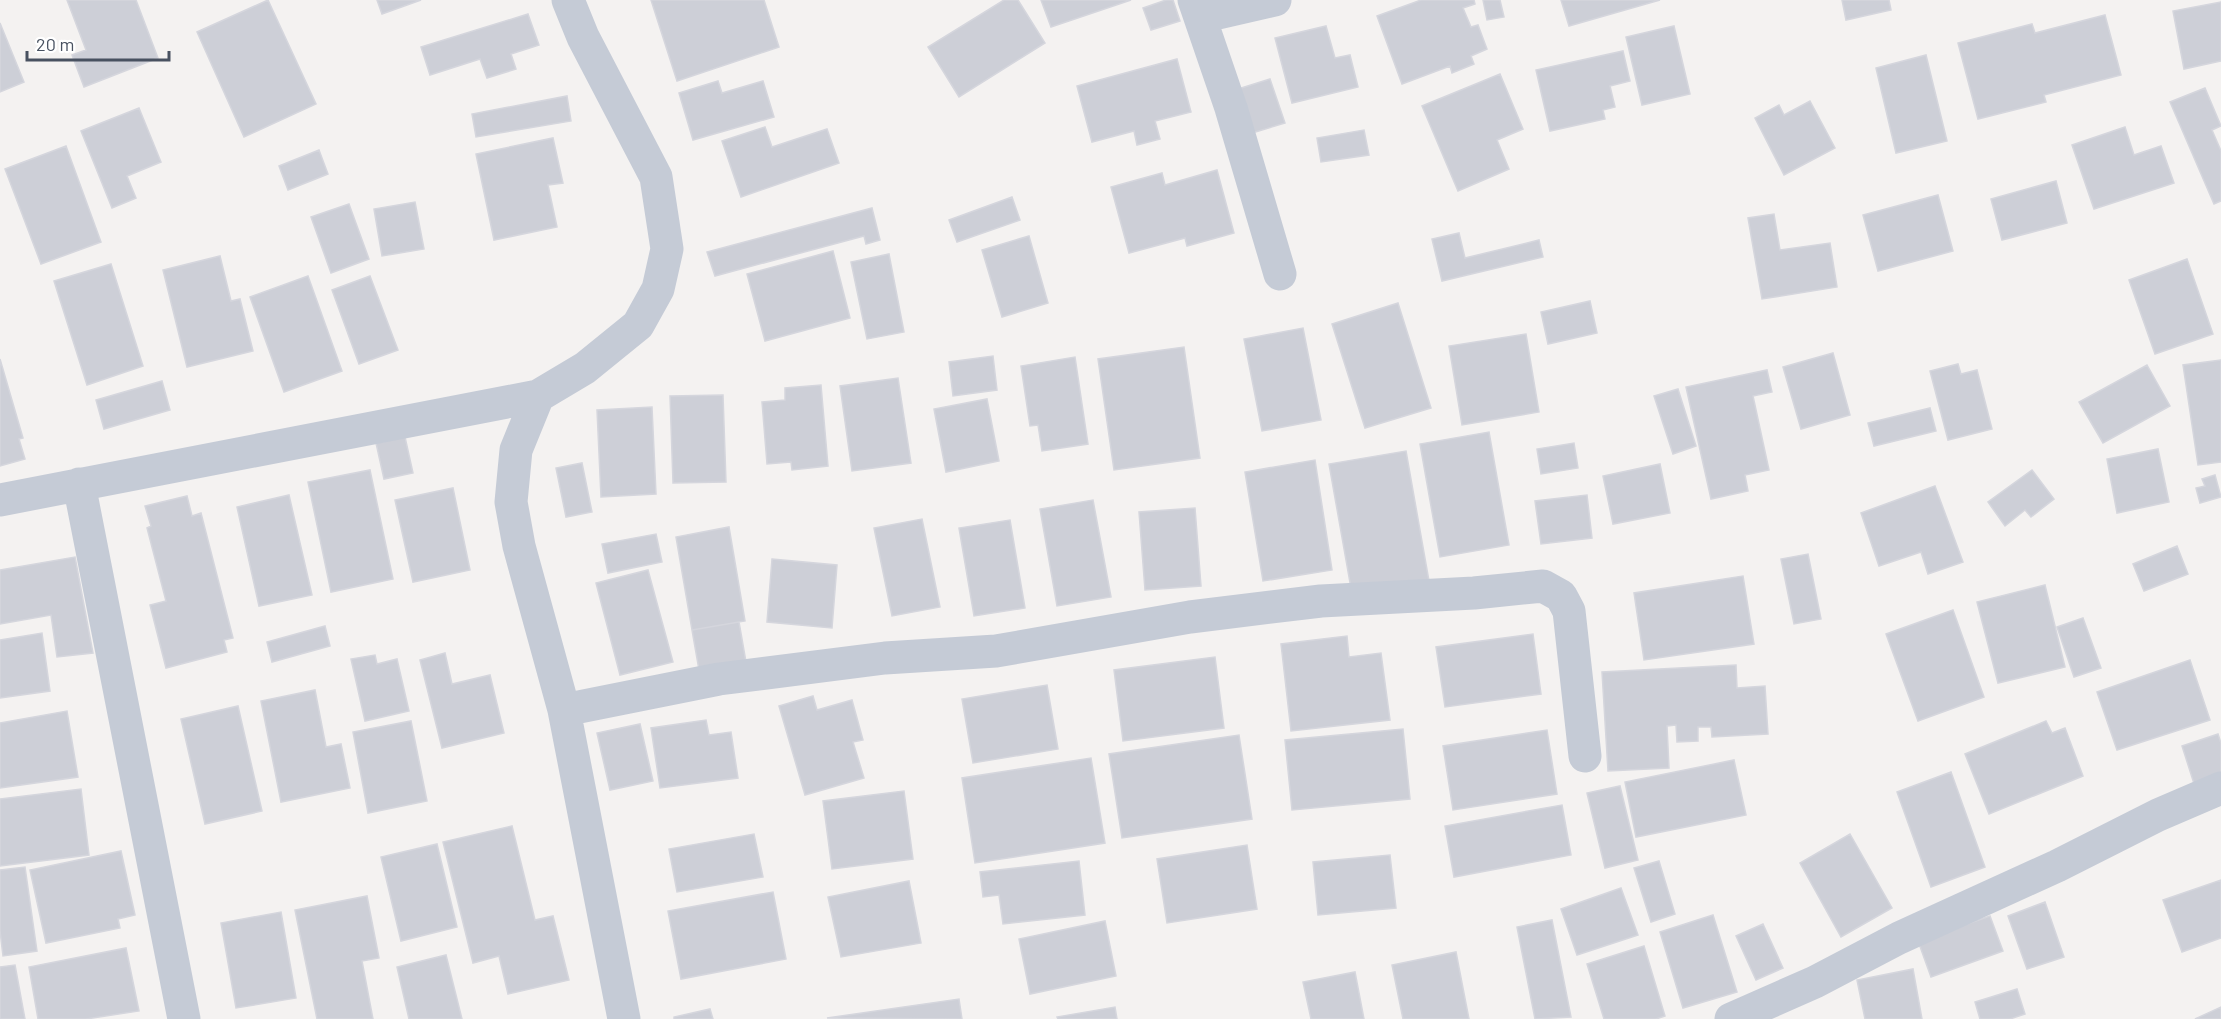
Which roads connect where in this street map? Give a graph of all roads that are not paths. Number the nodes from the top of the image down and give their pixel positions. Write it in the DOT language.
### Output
graph roads {
  1 [pos="568,0"];
  2 [pos="1275,0"];
  3 [pos="1197,8"];
  4 [pos="1280,274"];
  5 [pos="538,396"];
  6 [pos="79,484"];
  7 [pos="0,500"];
  8 [pos="564,710"];
  9 [pos="1585,756"];
  10 [pos="2221,788"];
  11 [pos="184,1019"];
  12 [pos="624,1019"];
  13 [pos="1731,1019"];
  1 -- 5 [label="street"];
  2 -- 3 [label="street"];
  3 -- 4 [label="street"];
  5 -- 6 [label="street"];
  5 -- 8 [label="street"];
  6 -- 7 [label="street"];
  6 -- 11 [label="street"];
  8 -- 9 [label="street"];
  8 -- 12 [label="street"];
  10 -- 13 [label="street"];
}
